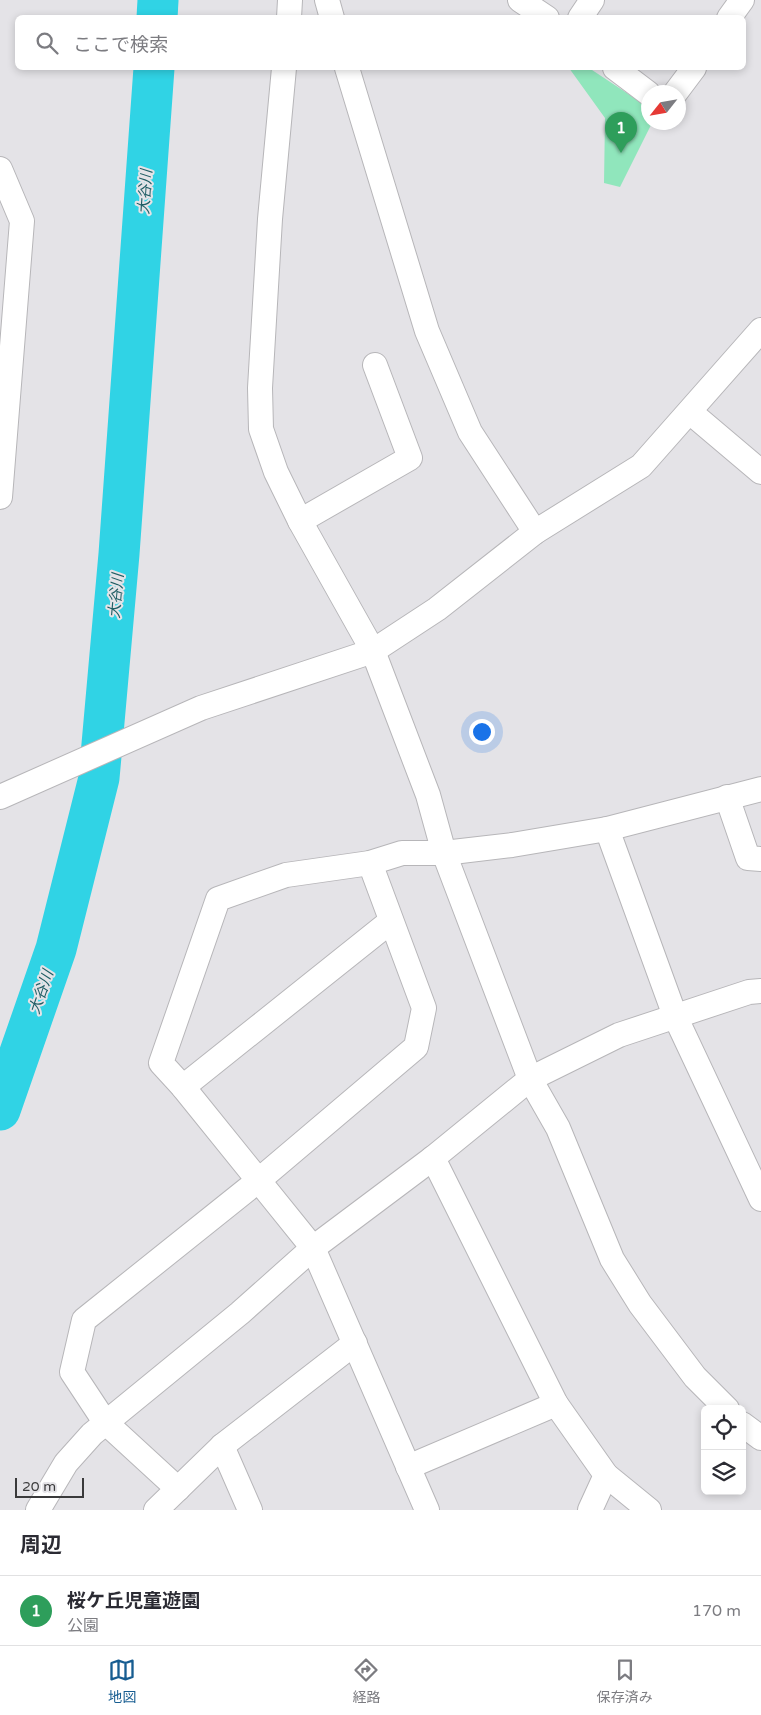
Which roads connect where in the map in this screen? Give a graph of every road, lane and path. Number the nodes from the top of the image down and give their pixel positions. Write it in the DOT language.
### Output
graph roads {
  1 [pos="290,0"];
  2 [pos="327,0"];
  3 [pos="520,0"];
  4 [pos="592,0"];
  5 [pos="742,0"];
  6 [pos="289,15"];
  7 [pos="331,15"];
  8 [pos="542,15"];
  9 [pos="582,15"];
  10 [pos="731,15"];
  11 [pos="284,70"];
  12 [pos="348,70"];
  13 [pos="618,70"];
  14 [pos="692,70"];
  15 [pos="681,85"];
  16 [pos="641,88"];
  17 [pos="0,169"];
  18 [pos="761,330"];
  19 [pos="375,366"];
  20 [pos="690,412"];
  21 [pos="761,472"];
  22 [pos="0,497"];
  23 [pos="300,521"];
  24 [pos="535,532"];
  25 [pos="373,651"];
  26 [pos="761,789"];
  27 [pos="0,798"];
  28 [pos="727,798"];
  29 [pos="607,829"];
  30 [pos="444,853"];
  31 [pos="761,859"];
  32 [pos="370,863"];
  33 [pos="391,920"];
  34 [pos="761,991"];
  35 [pos="675,1016"];
  36 [pos="530,1079"];
  37 [pos="183,1087"];
  38 [pos="432,1158"];
  39 [pos="259,1180"];
  40 [pos="761,1199"];
  41 [pos="313,1248"];
  42 [pos="355,1343"];
  43 [pos="556,1404"];
  44 [pos="723,1405"];
  45 [pos="105,1422"];
  46 [pos="746,1427"];
  47 [pos="761,1438"];
  48 [pos="222,1446"];
  49 [pos="408,1467"];
  50 [pos="606,1475"];
  51 [pos="178,1489"];
  52 [pos="38,1510"];
  53 [pos="156,1510"];
  54 [pos="250,1510"];
  55 [pos="427,1510"];
  56 [pos="590,1510"];
  57 [pos="649,1510"];
  1 -- 6 [label="street"];
  2 -- 7 [label="street"];
  3 -- 8 [label="street"];
  4 -- 9 [label="street"];
  5 -- 10 [label="street"];
  11 -- 23 [label="street"];
  12 -- 24 [label="street"];
  13 -- 16 [label="street"];
  14 -- 15 [label="street"];
  17 -- 22 [label="street"];
  18 -- 20 [label="street"];
  19 -- 23 [label="street"];
  20 -- 21 [label="street"];
  20 -- 24 [label="street"];
  23 -- 25 [label="street"];
  24 -- 25 [label="street"];
  25 -- 27 [label="street"];
  25 -- 30 [label="street"];
  26 -- 28 [label="street"];
  28 -- 29 [label="street"];
  28 -- 31 [label="street"];
  29 -- 30 [label="street"];
  29 -- 35 [label="street"];
  30 -- 32 [label="street"];
  30 -- 36 [label="street"];
  32 -- 33 [label="street"];
  32 -- 37 [label="street"];
  33 -- 37 [label="street"];
  33 -- 39 [label="street"];
  34 -- 35 [label="street"];
  35 -- 36 [label="street"];
  35 -- 40 [label="street"];
  36 -- 38 [label="street"];
  36 -- 44 [label="street"];
  37 -- 39 [label="street"];
  38 -- 41 [label="street"];
  38 -- 43 [label="street"];
  39 -- 41 [label="street"];
  39 -- 45 [label="street"];
  41 -- 42 [label="street"];
  41 -- 45 [label="street"];
  42 -- 48 [label="street"];
  42 -- 49 [label="street"];
  43 -- 49 [label="street"];
  43 -- 50 [label="street"];
  45 -- 51 [label="street"];
  45 -- 52 [label="street"];
  46 -- 47 [label="street"];
  48 -- 51 [label="street"];
  48 -- 54 [label="street"];
  49 -- 55 [label="street"];
  50 -- 56 [label="street"];
  50 -- 57 [label="street"];
  51 -- 53 [label="street"];
}
